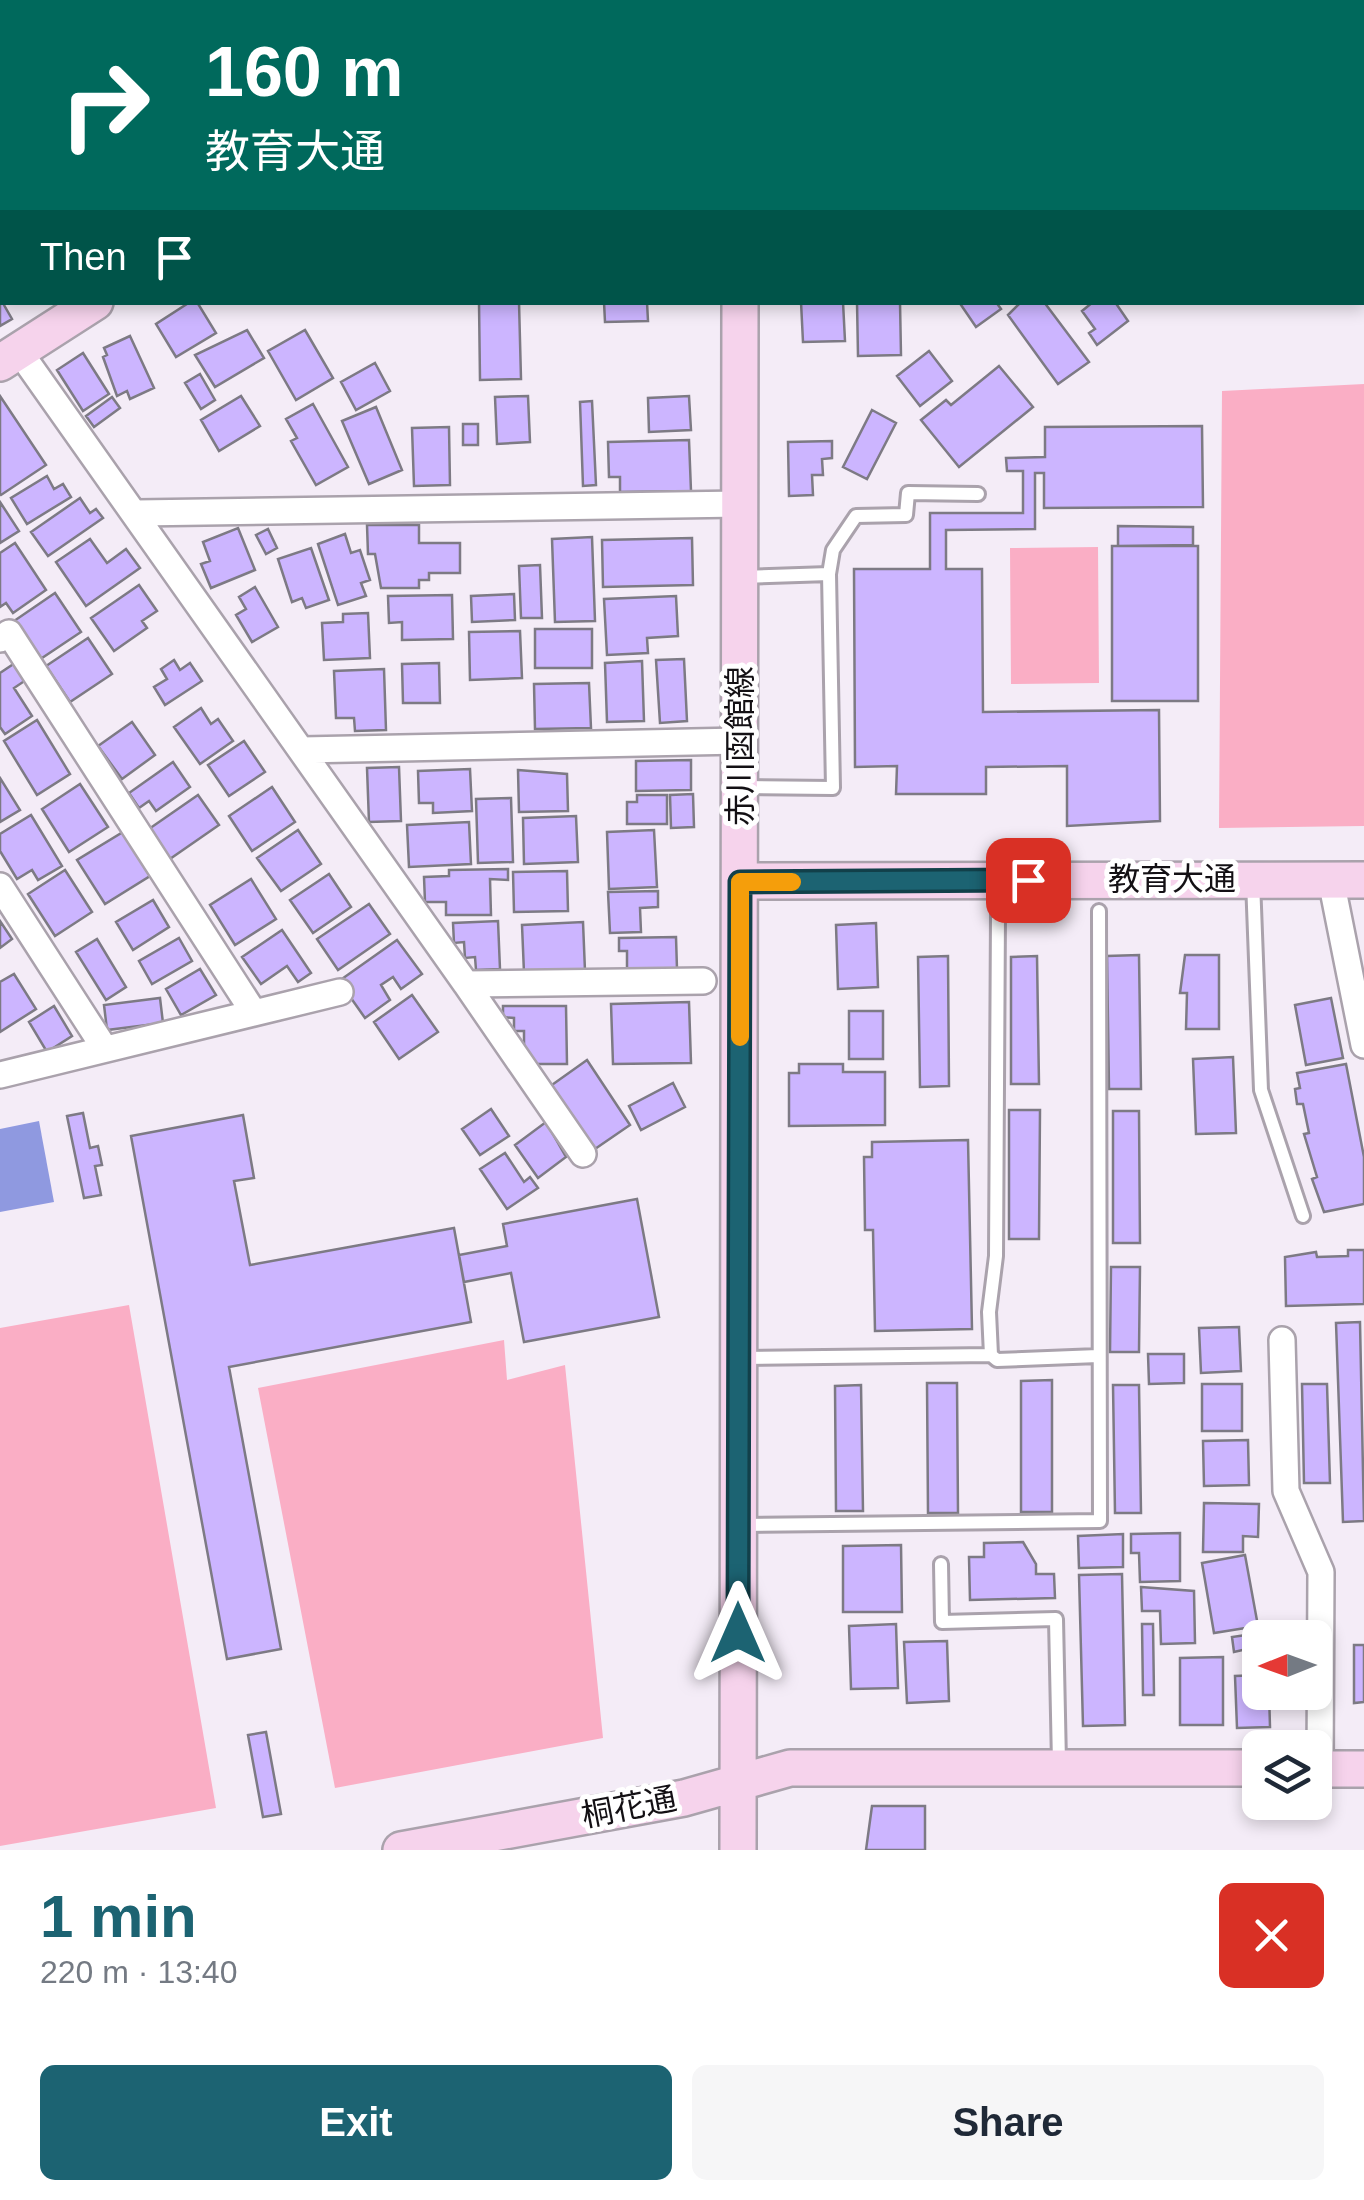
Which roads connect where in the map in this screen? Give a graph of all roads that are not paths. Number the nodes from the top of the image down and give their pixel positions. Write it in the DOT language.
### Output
graph roads {
  1 [pos="90,305"];
  2 [pos="740,305"];
  3 [pos="10,357"];
  4 [pos="978,494"];
  5 [pos="741,504"];
  6 [pos="137,513"];
  7 [pos="830,574"];
  8 [pos="740,577"];
  9 [pos="0,639"];
  10 [pos="740,741"];
  11 [pos="302,750"];
  12 [pos="740,786"];
  13 [pos="1252,878"];
  14 [pos="1348,880"];
  15 [pos="740,882"];
  16 [pos="0,886"];
  17 [pos="1099,911"];
  18 [pos="998,914"];
  19 [pos="703,980"];
  20 [pos="466,984"];
  21 [pos="340,992"];
  22 [pos="254,1014"];
  23 [pos="1364,1045"];
  24 [pos="104,1049"];
  25 [pos="0,1075"];
  26 [pos="583,1154"];
  27 [pos="1303,1216"];
  28 [pos="1282,1340"];
  29 [pos="991,1355"];
  30 [pos="1098,1356"];
  31 [pos="738,1358"];
  32 [pos="738,1526"];
  33 [pos="941,1564"];
  34 [pos="1318,1730"];
  35 [pos="1060,1766"];
  36 [pos="1242,1768"];
  37 [pos="1364,1768"];
  38 [pos="1332,1769"];
  39 [pos="738,1782"];
  40 [pos="402,1850"];
  41 [pos="738,1850"];
  1 -- 3 [label="street"];
  2 -- 5 [label="street, 赤川函館線"];
  3 -- 6 [label="street"];
  4 -- 7 [label="lane"];
  5 -- 6 [label="street"];
  5 -- 8 [label="street, 赤川函館線"];
  6 -- 11 [label="street"];
  7 -- 8 [label="lane"];
  7 -- 12 [label="lane"];
  8 -- 10 [label="street, 赤川函館線"];
  9 -- 22 [label="street"];
  10 -- 11 [label="street"];
  10 -- 12 [label="street, 赤川函館線"];
  11 -- 20 [label="street"];
  12 -- 15 [label="street, 赤川函館線"];
  13 -- 14 [label="street, 教育大通"];
  13 -- 15 [label="street, 教育大通"];
  13 -- 27 [label="lane"];
  14 -- 23 [label="street"];
  15 -- 31 [label="street, 赤川函館線"];
  16 -- 24 [label="street"];
  17 -- 30 [label="lane"];
  18 -- 29 [label="lane"];
  19 -- 20 [label="street"];
  20 -- 26 [label="street"];
  21 -- 22 [label="street"];
  22 -- 24 [label="street"];
  24 -- 25 [label="street"];
  28 -- 34 [label="street"];
  29 -- 30 [label="lane"];
  29 -- 31 [label="lane"];
  30 -- 32 [label="lane"];
  31 -- 32 [label="street, 赤川函館線"];
  32 -- 39 [label="street, 赤川函館線"];
  33 -- 35 [label="lane"];
  35 -- 36 [label="street, 桐花通"];
  35 -- 39 [label="street, 桐花通"];
  37 -- 38 [label="street"];
  39 -- 40 [label="street, 桐花通"];
  39 -- 41 [label="street, 赤川函館線"];
}
